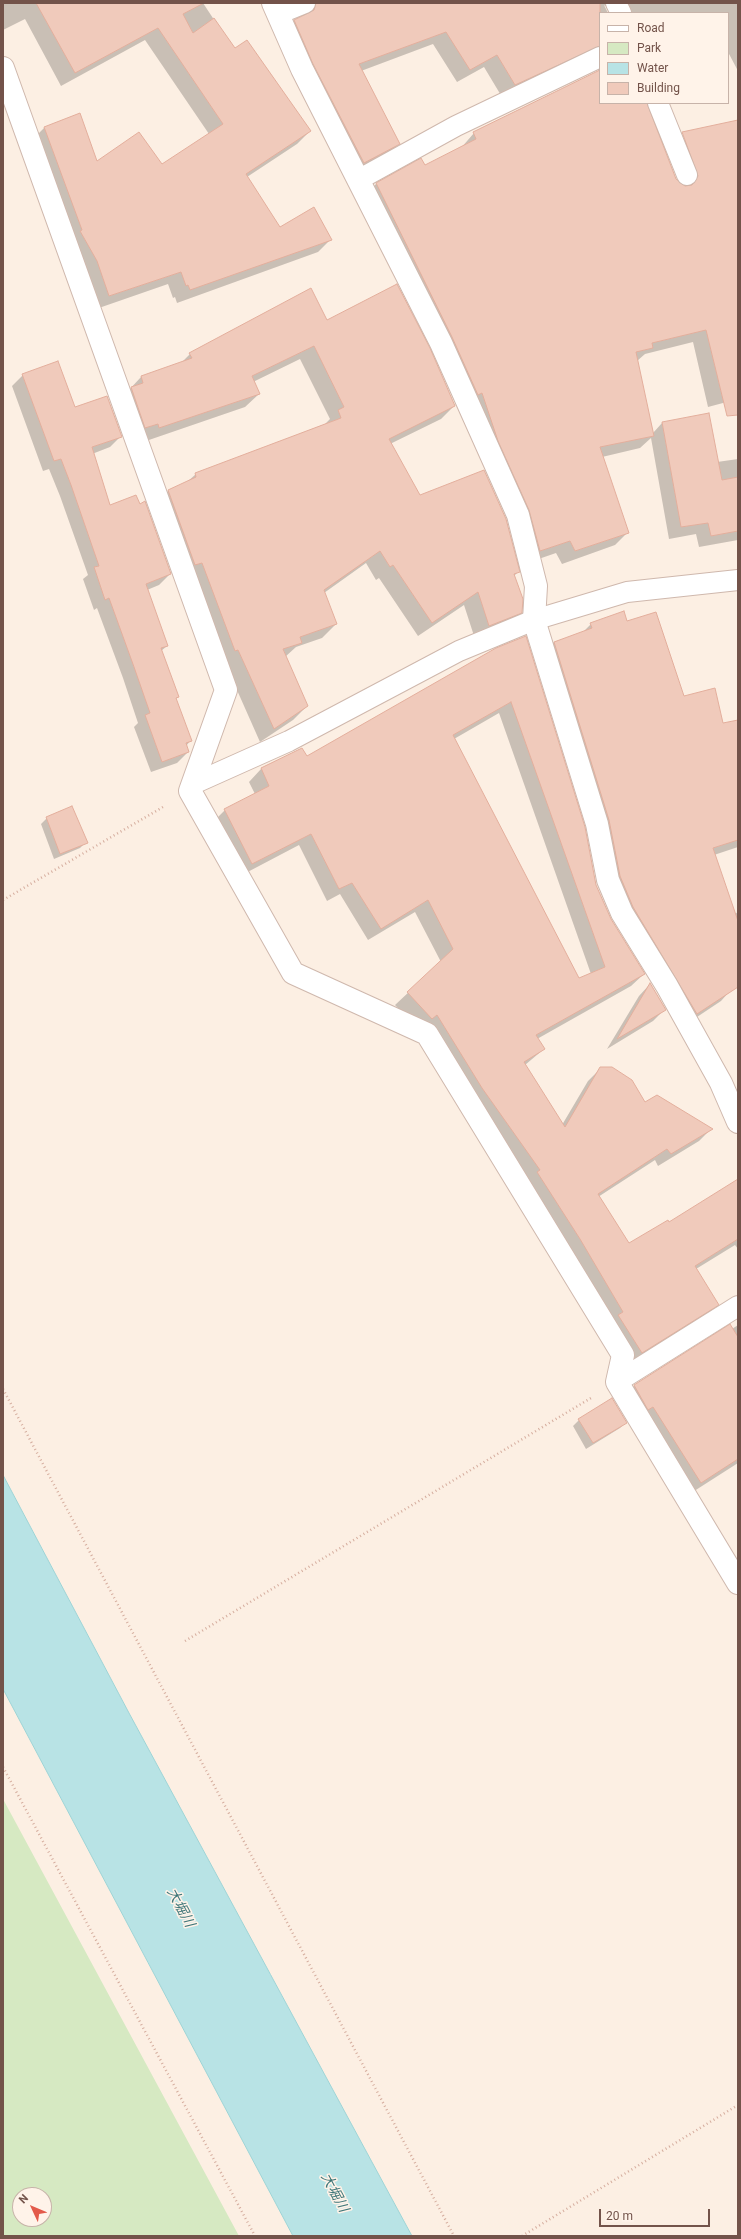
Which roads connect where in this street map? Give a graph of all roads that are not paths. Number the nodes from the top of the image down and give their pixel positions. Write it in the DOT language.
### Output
graph roads {
  1 [pos="305,3"];
  2 [pos="616,3"];
  3 [pos="275,8"];
  4 [pos="620,12"];
  5 [pos="599,57"];
  6 [pos="3,68"];
  7 [pos="658,104"];
  8 [pos="687,175"];
  9 [pos="358,180"];
  10 [pos="738,580"];
  11 [pos="534,620"];
  12 [pos="191,788"];
  13 [pos="738,1122"];
  14 [pos="738,1306"];
  15 [pos="617,1382"];
  16 [pos="738,1583"];
  1 -- 3 [label="lane"];
  2 -- 4 [label="lane"];
  3 -- 9 [label="street"];
  5 -- 9 [label="lane"];
  6 -- 12 [label="street"];
  7 -- 8 [label="lane"];
  9 -- 11 [label="street"];
  10 -- 11 [label="lane"];
  11 -- 12 [label="lane"];
  11 -- 13 [label="street"];
  12 -- 15 [label="street"];
  14 -- 15 [label="lane"];
  15 -- 16 [label="street"];
}
